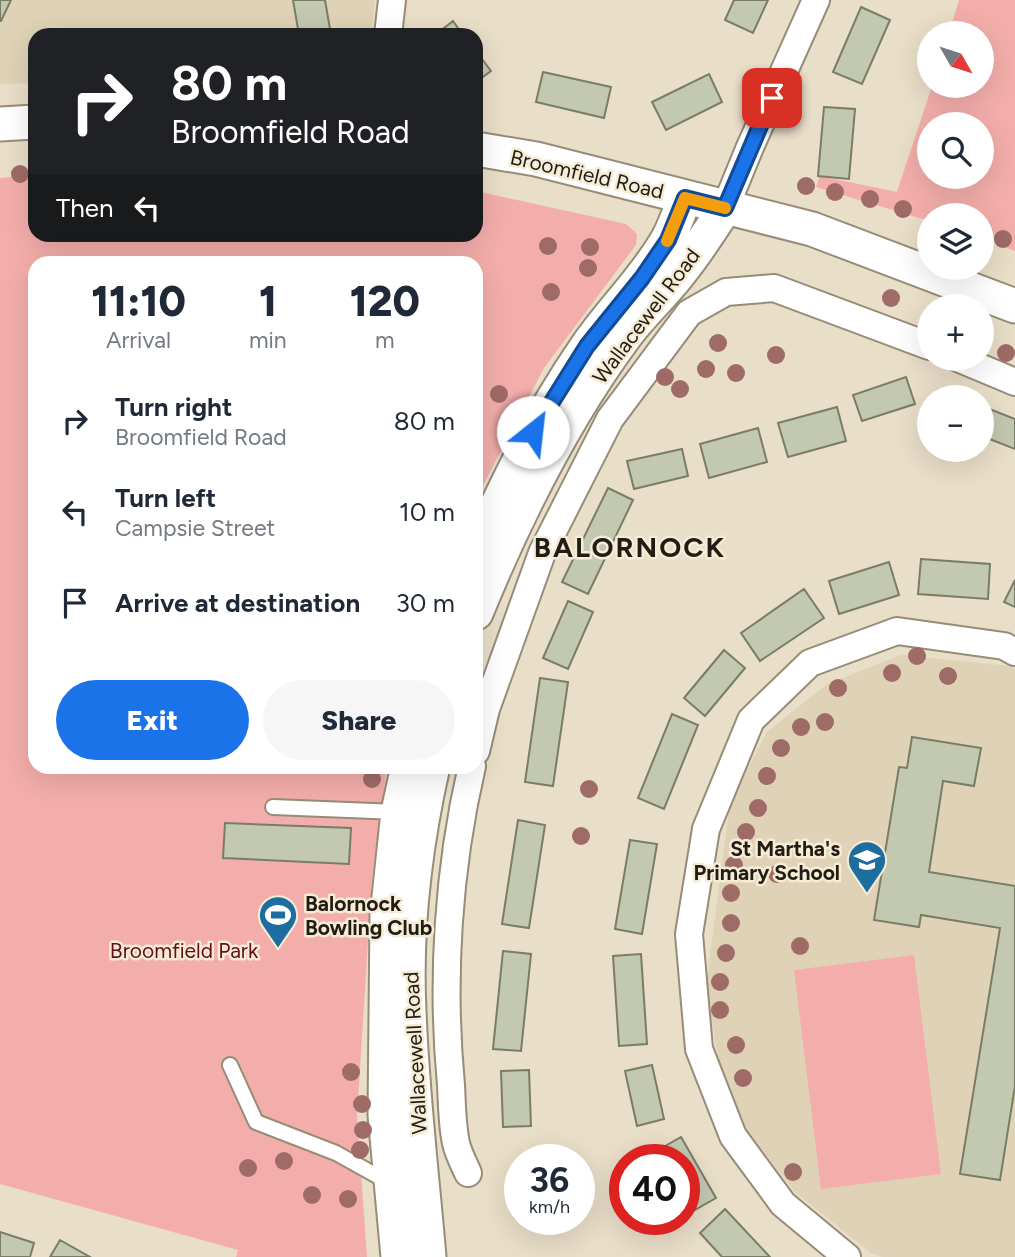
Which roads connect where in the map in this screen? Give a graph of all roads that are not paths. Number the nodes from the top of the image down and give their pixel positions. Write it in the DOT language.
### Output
graph roads {
  1 [pos="392,0"];
  2 [pos="816,0"];
  3 [pos="388,28"];
  4 [pos="28,122"];
  5 [pos="0,124"];
  6 [pos="483,150"];
  7 [pos="685,198"];
  8 [pos="725,208"];
  9 [pos="1015,306"];
  10 [pos="917,342"];
  11 [pos="989,371"];
  12 [pos="1015,382"];
  13 [pos="483,536"];
  14 [pos="483,596"];
  15 [pos="1015,652"];
  16 [pos="483,703"];
  17 [pos="406,774"];
  18 [pos="431,774"];
  19 [pos="471,774"];
  20 [pos="273,807"];
  21 [pos="398,811"];
  22 [pos="230,1065"];
  23 [pos="468,1173"];
  24 [pos="391,1184"];
  25 [pos="398,1257"];
  26 [pos="429,1257"];
  27 [pos="847,1257"];
  1 -- 3 [label="street"];
  2 -- 8 [label="street"];
  4 -- 5 [label="street"];
  6 -- 7 [label="street, Broomfield Road"];
  7 -- 8 [label="street, Broomfield Road"];
  7 -- 13 [label="street, Wallacewell Road"];
  8 -- 9 [label="street, Broomfield Road"];
  8 -- 14 [label="street, Wallacewell Road"];
  10 -- 16 [label="street, Wallacewell Road"];
  11 -- 12 [label="street"];
  15 -- 27 [label="street"];
  17 -- 21 [label="street, Wallacewell Road"];
  18 -- 26 [label="street, Wallacewell Road"];
  19 -- 23 [label="street, Wallacewell Road"];
  20 -- 21 [label="lane"];
  21 -- 24 [label="street, Wallacewell Road"];
  22 -- 24 [label="lane"];
  24 -- 25 [label="street, Wallacewell Road"];
}
